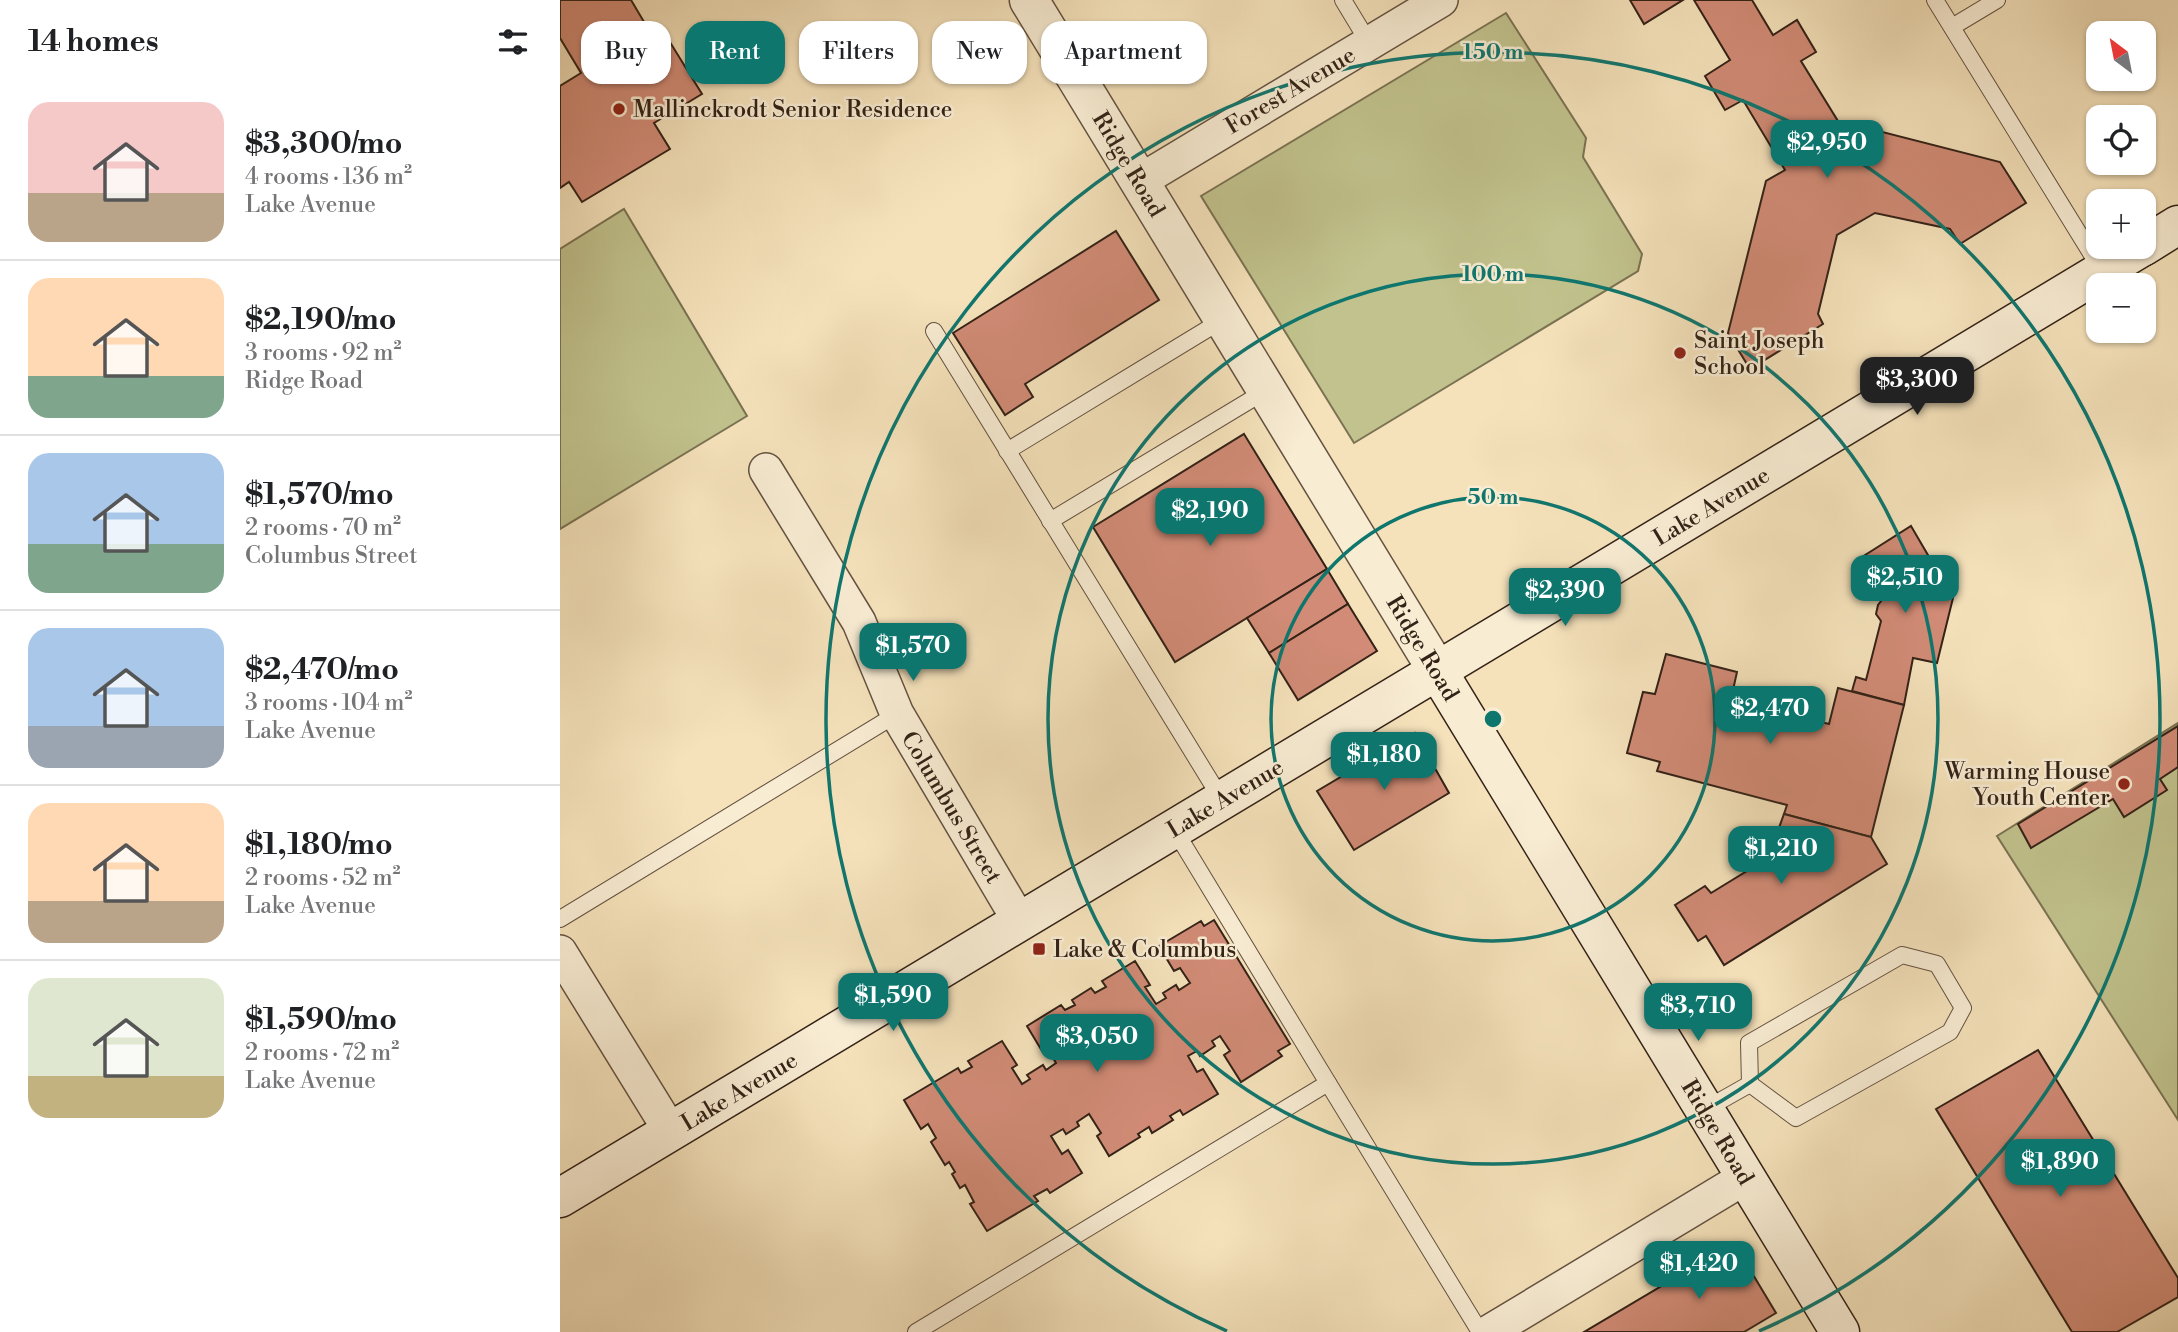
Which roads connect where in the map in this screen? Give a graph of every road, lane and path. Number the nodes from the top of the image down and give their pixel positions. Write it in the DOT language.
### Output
graph roads {
  1 [pos="1029,0"];
  2 [pos="1343,0"];
  3 [pos="1441,0"];
  4 [pos="1936,0"];
  5 [pos="1997,0"];
  6 [pos="1952,27"];
  7 [pos="1369,43"];
  8 [pos="1140,181"];
  9 [pos="2178,225"];
  10 [pos="2156,238"];
  11 [pos="2122,259"];
  12 [pos="2102,271"];
  13 [pos="1224,319"];
  14 [pos="934,331"];
  15 [pos="1267,389"];
  16 [pos="1007,451"];
  17 [pos="766,470"];
  18 [pos="1050,521"];
  19 [pos="1437,670"];
  20 [pos="897,714"];
  21 [pos="1222,800"];
  22 [pos="1174,829"];
  23 [pos="560,919"];
  24 [pos="1020,922"];
  25 [pos="560,952"];
  26 [pos="1328,1083"];
  27 [pos="1750,1084"];
  28 [pos="1704,1110"];
  29 [pos="671,1132"];
  30 [pos="1745,1177"];
  31 [pos="560,1198"];
  32 [pos="916,1332"];
  33 [pos="1480,1332"];
  34 [pos="1489,1332"];
  35 [pos="1840,1332"];
  1 -- 8 [label="main road, Ridge Road"];
  2 -- 7 [label="lane"];
  3 -- 7 [label="street, Forest Avenue"];
  4 -- 6 [label="lane"];
  5 -- 6 [label="lane"];
  6 -- 12 [label="lane"];
  7 -- 8 [label="street, Forest Avenue"];
  8 -- 13 [label="main road, Ridge Road"];
  9 -- 10 [label="main road, Lake Avenue"];
  11 -- 12 [label="main road, Lake Avenue"];
  12 -- 19 [label="main road, Lake Avenue"];
  13 -- 15 [label="main road, Ridge Road"];
  13 -- 16 [label="lane"];
  14 -- 16 [label="lane"];
  15 -- 18 [label="lane"];
  15 -- 19 [label="main road, Ridge Road"];
  16 -- 18 [label="lane"];
  17 -- 20 [label="street, Columbus Street"];
  18 -- 21 [label="lane"];
  19 -- 21 [label="main road, Lake Avenue"];
  19 -- 28 [label="main road, Ridge Road"];
  20 -- 23 [label="lane"];
  20 -- 24 [label="street, Columbus Street"];
  21 -- 22 [label="main road, Lake Avenue"];
  22 -- 24 [label="main road, Lake Avenue"];
  22 -- 26 [label="lane"];
  24 -- 29 [label="main road, Lake Avenue"];
  25 -- 29 [label="street"];
  26 -- 32 [label="lane"];
  26 -- 33 [label="lane"];
  27 -- 27 [label="lane"];
  27 -- 28 [label="lane"];
  28 -- 30 [label="main road, Ridge Road"];
  29 -- 31 [label="main road, Lake Avenue"];
  30 -- 34 [label="street"];
  30 -- 35 [label="main road, Ridge Road"];
}
